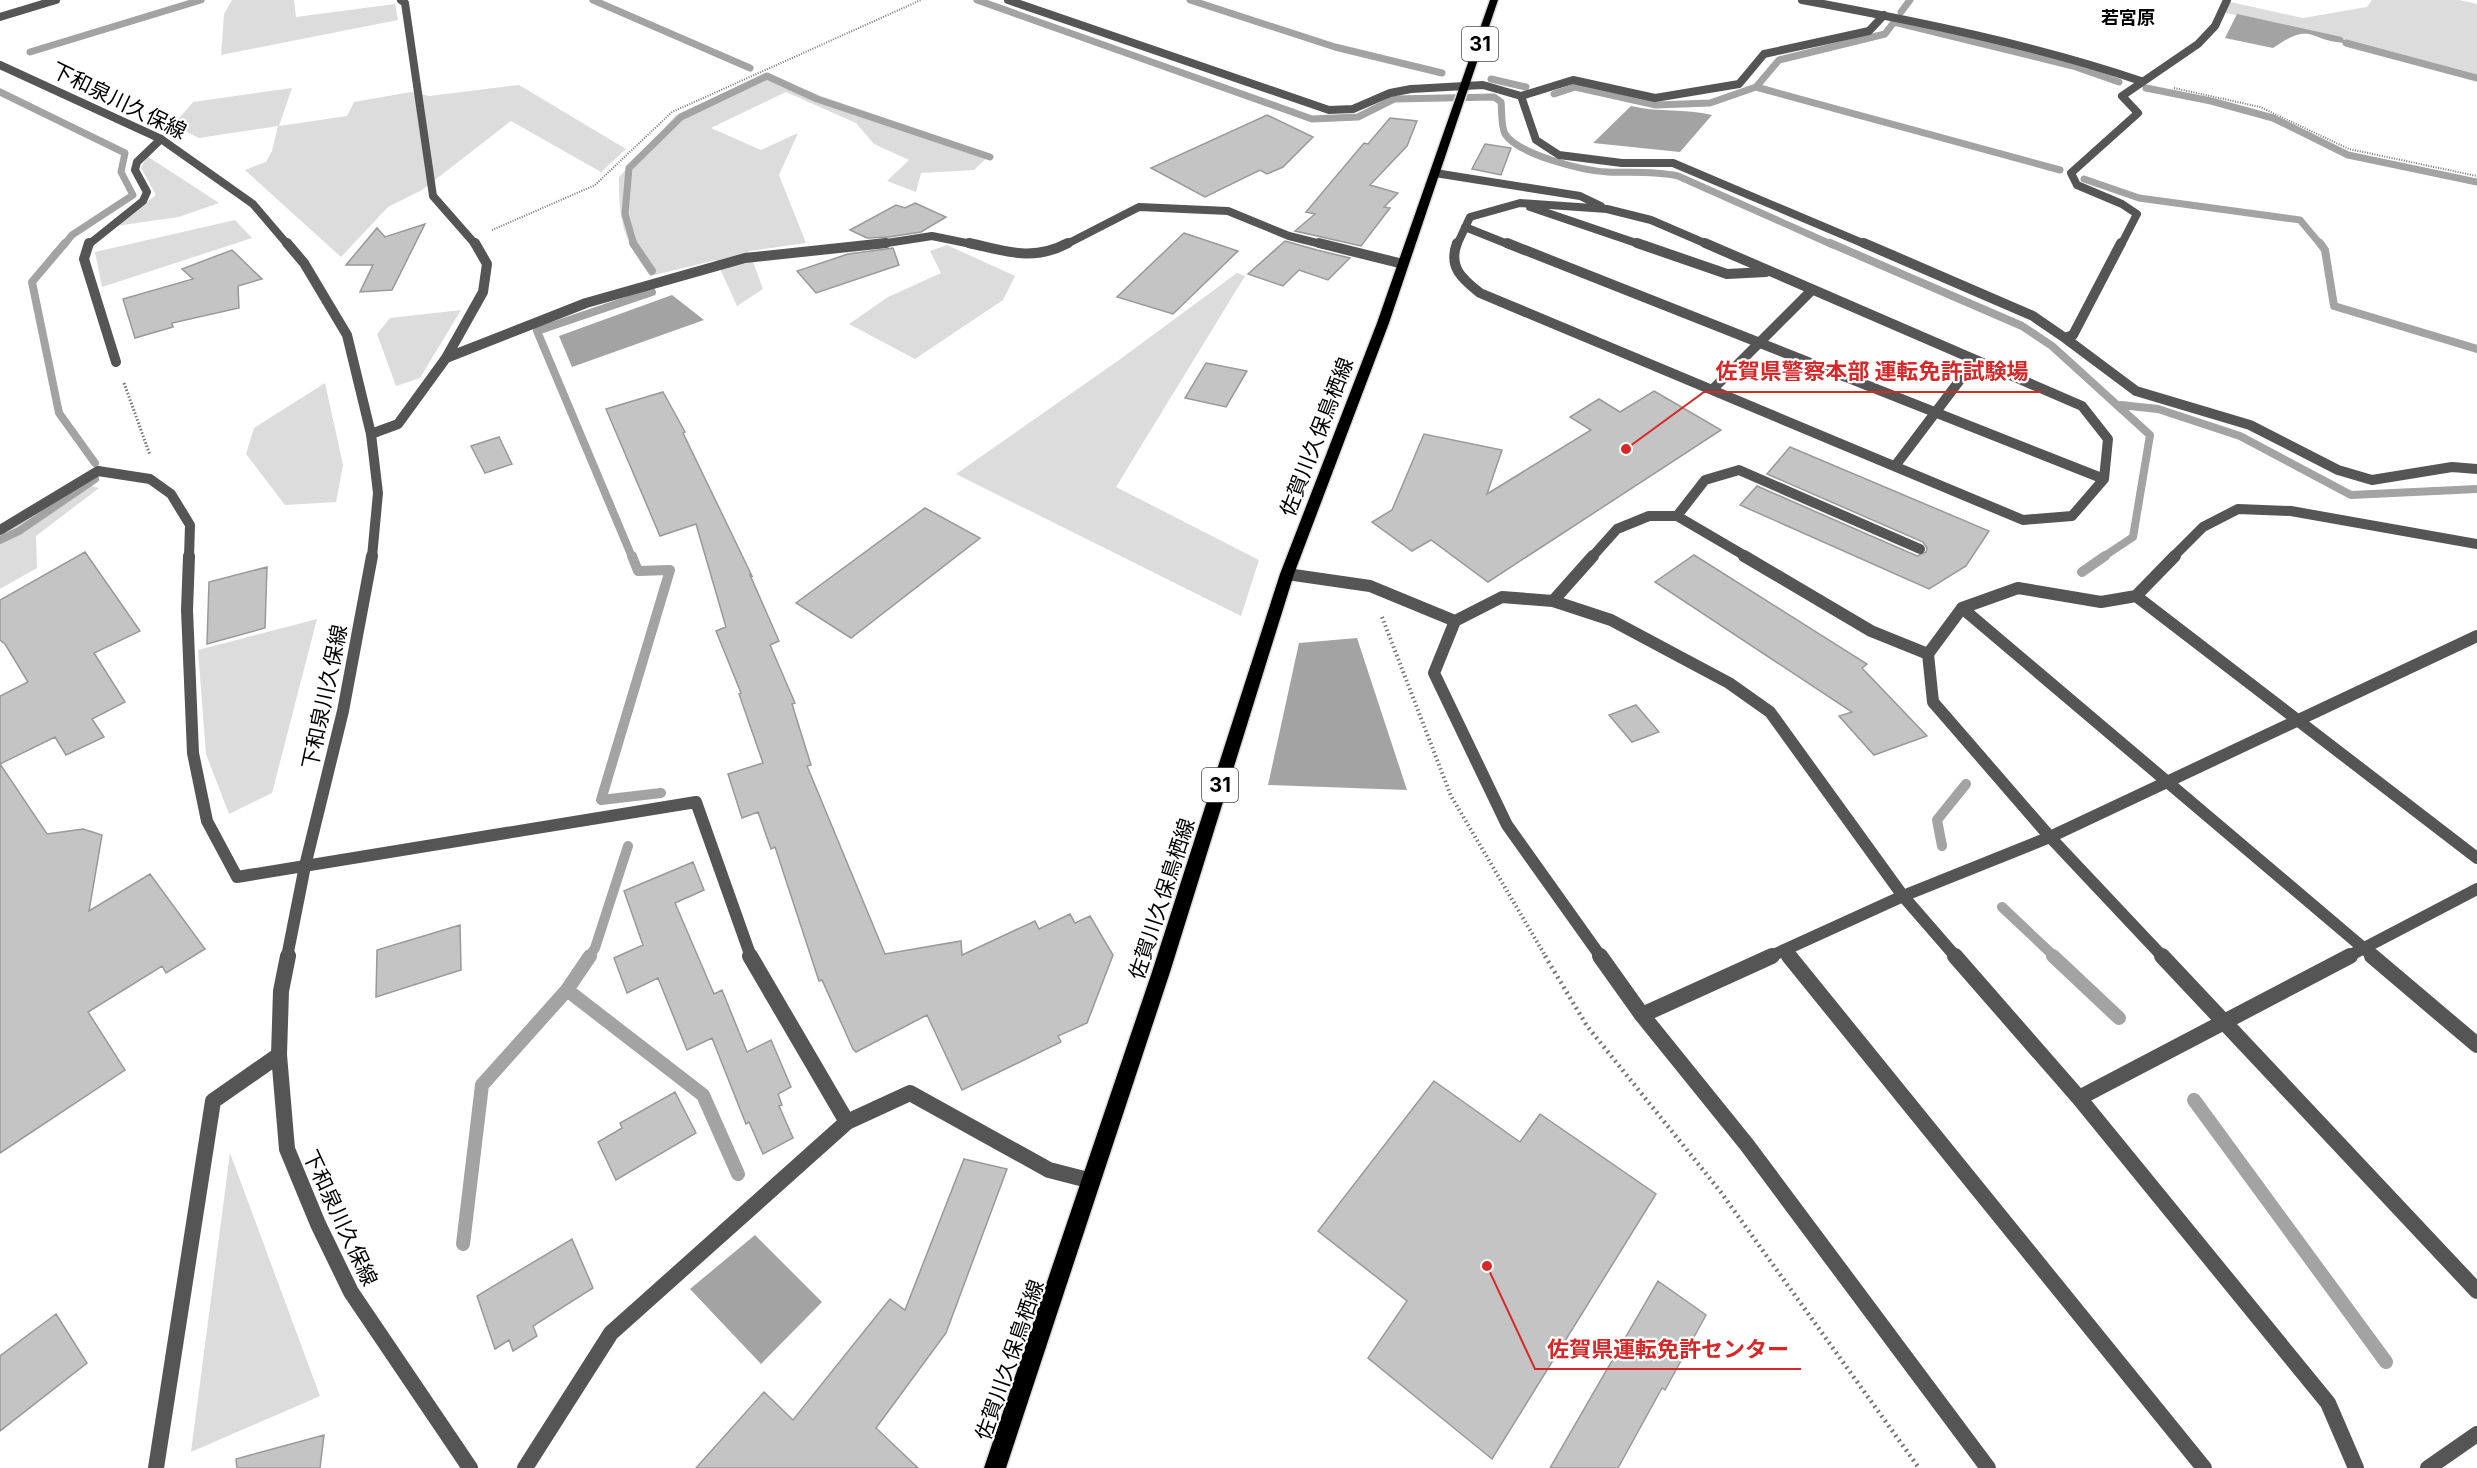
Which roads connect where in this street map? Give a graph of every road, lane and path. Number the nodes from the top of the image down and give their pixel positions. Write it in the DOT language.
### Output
graph roads {
  1 [pos="56,0"];
  2 [pos="401,0"];
  3 [pos="921,0"];
  4 [pos="1008,0"];
  5 [pos="1494,0"];
  6 [pos="1802,0"];
  7 [pos="2226,0"];
  8 [pos="1884,15"];
  9 [pos="0,17"];
  10 [pos="3,68"];
  11 [pos="2141,81"];
  12 [pos="1465,87"];
  13 [pos="1521,96"];
  14 [pos="161,140"];
  15 [pos="1436,173"];
  16 [pos="2477,176"];
  17 [pos="1520,203"];
  18 [pos="1607,209"];
  19 [pos="1466,227"];
  20 [pos="472,239"];
  21 [pos="1403,264"];
  22 [pos="1770,272"];
  23 [pos="1812,290"];
  24 [pos="2065,338"];
  25 [pos="1759,343"];
  26 [pos="446,358"];
  27 [pos="1975,360"];
  28 [pos="116,362"];
  29 [pos="1712,390"];
  30 [pos="1935,412"];
  31 [pos="371,434"];
  32 [pos="1895,466"];
  33 [pos="2477,469"];
  34 [pos="150,479"];
  35 [pos="2104,479"];
  36 [pos="1677,516"];
  37 [pos="0,530"];
  38 [pos="2477,544"];
  39 [pos="1920,549"];
  40 [pos="1287,574"];
  41 [pos="1370,586"];
  42 [pos="2136,596"];
  43 [pos="1553,601"];
  44 [pos="1962,608"];
  45 [pos="1455,621"];
  46 [pos="2477,636"];
  47 [pos="1928,654"];
  48 [pos="2298,720"];
  49 [pos="2168,782"];
  50 [pos="2050,837"];
  51 [pos="2477,858"];
  52 [pos="305,866"];
  53 [pos="2477,890"];
  54 [pos="1903,896"];
  55 [pos="2366,948"];
  56 [pos="1784,950"];
  57 [pos="1642,1015"];
  58 [pos="2225,1022"];
  59 [pos="2477,1045"];
  60 [pos="279,1055"];
  61 [pos="2079,1098"];
  62 [pos="847,1122"];
  63 [pos="1092,1181"];
  64 [pos="2477,1291"];
  65 [pos="2477,1434"];
  66 [pos="156,1468"];
  67 [pos="470,1468"];
  68 [pos="525,1468"];
  69 [pos="995,1468"];
  70 [pos="1919,1468"];
  71 [pos="1988,1468"];
  72 [pos="2204,1468"];
  73 [pos="2356,1468"];
  74 [pos="2428,1468"];
  1 -- 9 [label="street"];
  2 -- 20 [label="street"];
  3 -- 20 [label="path"];
  4 -- 12 [label="street"];
  5 -- 12 [label="main road, 31"];
  6 -- 8 [label="street"];
  7 -- 11 [label="street"];
  8 -- 11 [label="street"];
  8 -- 13 [label="street"];
  10 -- 14 [label="street, 下和泉川久保線"];
  11 -- 16 [label="path"];
  11 -- 24 [label="street"];
  12 -- 13 [label="street"];
  12 -- 15 [label="main road, 佐賀川久保鳥栖線 / 31"];
  13 -- 24 [label="street"];
  14 -- 28 [label="street"];
  14 -- 31 [label="street, 下和泉川久保線"];
  15 -- 18 [label="street"];
  15 -- 21 [label="main road, 佐賀川久保鳥栖線 / 31"];
  17 -- 18 [label="street"];
  17 -- 19 [label="street"];
  17 -- 22 [label="street"];
  18 -- 22 [label="street"];
  19 -- 25 [label="street"];
  19 -- 29 [label="street"];
  20 -- 26 [label="street"];
  21 -- 26 [label="street"];
  21 -- 40 [label="main road, 佐賀川久保鳥栖線 / 31"];
  22 -- 23 [label="street"];
  23 -- 25 [label="street"];
  23 -- 27 [label="street"];
  24 -- 33 [label="street"];
  25 -- 29 [label="street"];
  25 -- 30 [label="street"];
  26 -- 31 [label="street"];
  27 -- 30 [label="street"];
  27 -- 35 [label="street"];
  28 -- 34 [label="path"];
  29 -- 32 [label="street"];
  30 -- 32 [label="street"];
  30 -- 35 [label="street"];
  31 -- 52 [label="street, 下和泉川久保線"];
  32 -- 35 [label="street"];
  34 -- 37 [label="street"];
  34 -- 52 [label="street"];
  36 -- 39 [label="street"];
  36 -- 43 [label="street"];
  36 -- 47 [label="street"];
  38 -- 42 [label="street"];
  40 -- 41 [label="street"];
  40 -- 63 [label="main road, 佐賀川久保鳥栖線 / 31"];
  41 -- 45 [label="street"];
  41 -- 70 [label="path"];
  42 -- 44 [label="street"];
  42 -- 48 [label="street"];
  43 -- 45 [label="street"];
  43 -- 54 [label="street"];
  44 -- 47 [label="street"];
  44 -- 49 [label="street"];
  45 -- 57 [label="street"];
  46 -- 48 [label="street"];
  47 -- 50 [label="street"];
  48 -- 49 [label="street"];
  48 -- 51 [label="street"];
  49 -- 50 [label="street"];
  49 -- 55 [label="street"];
  50 -- 54 [label="street"];
  50 -- 58 [label="street"];
  52 -- 60 [label="street, 下和泉川久保線"];
  52 -- 62 [label="street"];
  53 -- 55 [label="street"];
  54 -- 56 [label="street"];
  54 -- 61 [label="street"];
  55 -- 58 [label="street"];
  55 -- 59 [label="street"];
  56 -- 57 [label="street"];
  56 -- 72 [label="street"];
  57 -- 71 [label="street"];
  58 -- 61 [label="street"];
  58 -- 64 [label="street"];
  60 -- 66 [label="street"];
  60 -- 67 [label="street, 下和泉川久保線"];
  61 -- 73 [label="street"];
  62 -- 63 [label="street"];
  62 -- 68 [label="street"];
  63 -- 69 [label="main road, 佐賀川久保鳥栖線 / 31"];
  65 -- 74 [label="street"];
}
